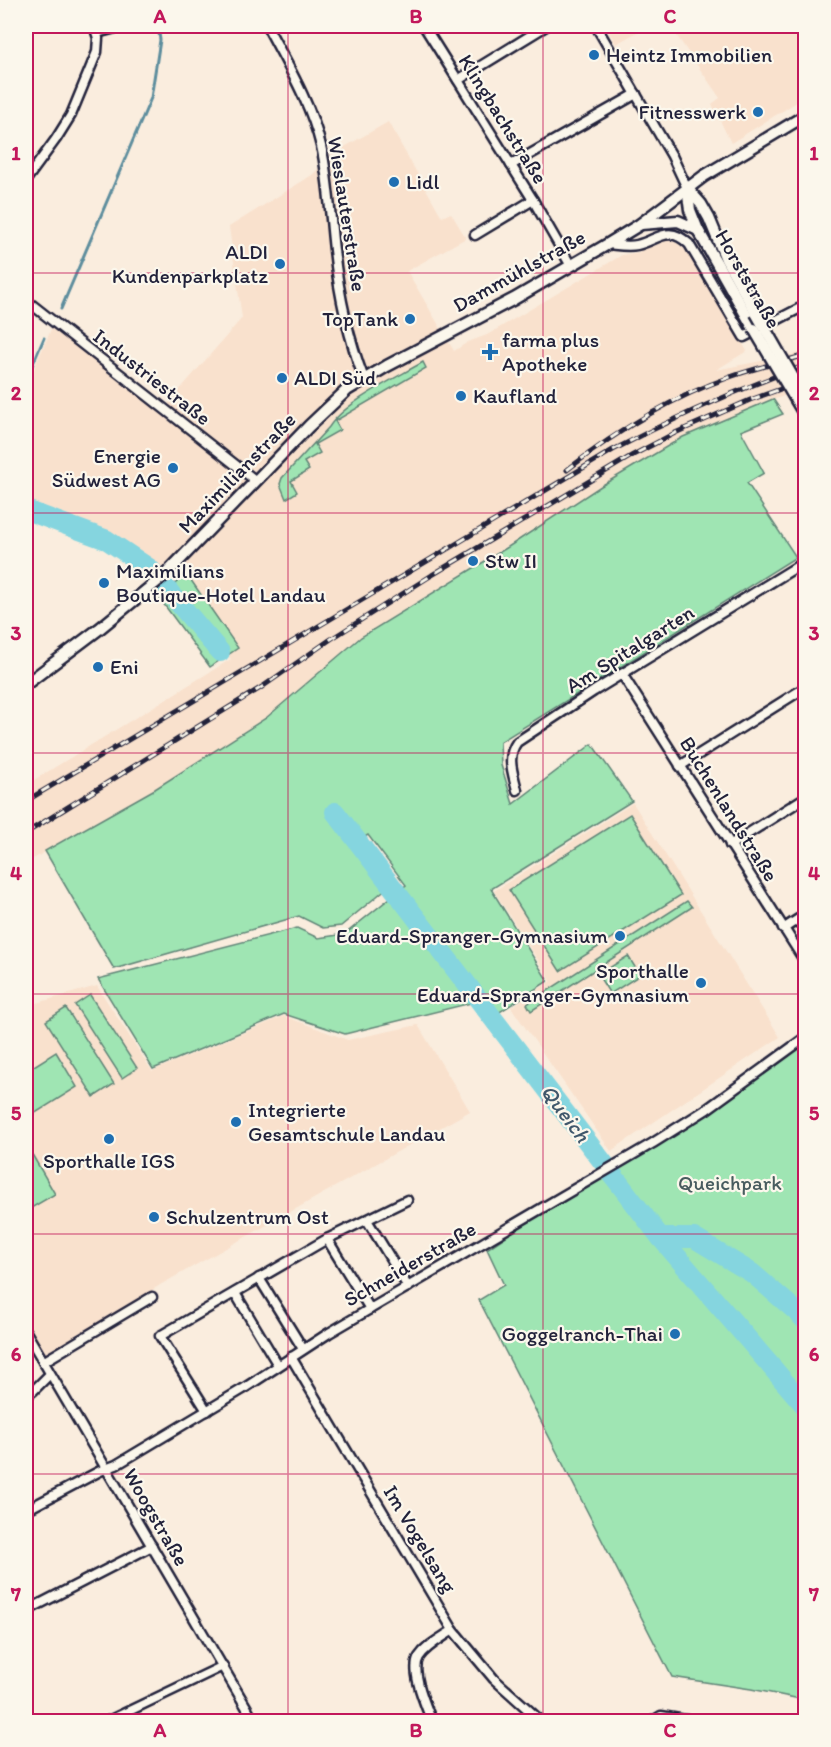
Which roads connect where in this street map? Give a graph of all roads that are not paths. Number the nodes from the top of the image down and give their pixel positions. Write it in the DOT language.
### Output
graph roads {
  1 [pos="123,26"];
  2 [pos="267,26"];
  3 [pos="424,26"];
  4 [pos="546,26"];
  5 [pos="596,26"];
  6 [pos="96,29"];
  7 [pos="458,80"];
  8 [pos="636,94"];
  9 [pos="806,115"];
  10 [pos="511,165"];
  11 [pos="26,180"];
  12 [pos="687,188"];
  13 [pos="532,200"];
  14 [pos="639,225"];
  15 [pos="698,230"];
  16 [pos="475,236"];
  17 [pos="609,244"];
  18 [pos="722,262"];
  19 [pos="571,266"];
  20 [pos="26,300"];
  21 [pos="806,305"];
  22 [pos="364,379"];
  23 [pos="806,400"];
  24 [pos="806,417"];
  25 [pos="256,481"];
  26 [pos="806,561"];
  27 [pos="622,674"];
  28 [pos="26,684"];
  29 [pos="806,687"];
  30 [pos="680,766"];
  31 [pos="517,790"];
  32 [pos="806,797"];
  33 [pos="730,845"];
  34 [pos="806,914"];
  35 [pos="783,928"];
  36 [pos="806,963"];
  37 [pos="806,1037"];
  38 [pos="407,1200"];
  39 [pos="367,1220"];
  40 [pos="327,1239"];
  41 [pos="259,1278"];
  42 [pos="408,1287"];
  43 [pos="234,1293"];
  44 [pos="152,1297"];
  45 [pos="370,1309"];
  46 [pos="26,1332"];
  47 [pos="303,1349"];
  48 [pos="291,1357"];
  49 [pos="43,1362"];
  50 [pos="278,1365"];
  51 [pos="50,1374"];
  52 [pos="26,1395"];
  53 [pos="207,1411"];
  54 [pos="107,1468"];
  55 [pos="26,1510"];
  56 [pos="152,1546"];
  57 [pos="26,1611"];
  58 [pos="453,1630"];
  59 [pos="223,1666"];
  60 [pos="106,1722"];
  61 [pos="255,1722"];
  62 [pos="432,1722"];
  63 [pos="542,1722"];
  64 [pos="651,1722"];
  65 [pos="698,1722"];
  1 -- 6 [label="street"];
  2 -- 22 [label="street, Wieslauterstraße"];
  3 -- 7 [label="street, Klingbachstraße"];
  4 -- 7 [label="street"];
  5 -- 8 [label="street, Horststraße"];
  6 -- 11 [label="street"];
  7 -- 10 [label="street, Klingbachstraße"];
  8 -- 10 [label="street"];
  8 -- 12 [label="street, Horststraße"];
  9 -- 12 [label="street, Dammühlstraße"];
  10 -- 13 [label="street, Klingbachstraße"];
  12 -- 14 [label="street, Dammühlstraße"];
  12 -- 15 [label="street, Horststraße"];
  12 -- 18 [label="street, Horststraße"];
  13 -- 16 [label="street, Klingbachstraße"];
  13 -- 19 [label="street, Klingbachstraße"];
  14 -- 15 [label="street"];
  14 -- 17 [label="street, Dammühlstraße"];
  15 -- 18 [label="street, Horststraße"];
  17 -- 19 [label="street, Dammühlstraße"];
  17 -- 21 [label="street"];
  18 -- 23 [label="street, Horststraße, bridge"];
  18 -- 24 [label="street, Horststraße, bridge"];
  19 -- 22 [label="street, Dammühlstraße"];
  20 -- 25 [label="street, Industriestraße"];
  22 -- 25 [label="street, Maximilianstraße"];
  25 -- 28 [label="street, Maximilianstraße"];
  26 -- 27 [label="street, Am Spitalgarten"];
  27 -- 30 [label="street, Buchenlandstraße"];
  27 -- 31 [label="street, Am Spitalgarten"];
  29 -- 30 [label="street"];
  30 -- 33 [label="street, Buchenlandstraße"];
  32 -- 33 [label="street"];
  33 -- 35 [label="street, Buchenlandstraße"];
  34 -- 35 [label="street"];
  35 -- 36 [label="street, Buchenlandstraße"];
  37 -- 42 [label="street, Schneiderstraße"];
  38 -- 39 [label="street"];
  39 -- 40 [label="street"];
  39 -- 42 [label="street"];
  40 -- 41 [label="street"];
  40 -- 45 [label="street"];
  41 -- 43 [label="street"];
  41 -- 47 [label="street"];
  42 -- 45 [label="street, Schneiderstraße"];
  43 -- 50 [label="street"];
  43 -- 53 [label="street"];
  44 -- 49 [label="street"];
  45 -- 47 [label="street, Schneiderstraße"];
  46 -- 49 [label="street, Woogstraße"];
  47 -- 48 [label="street, Schneiderstraße"];
  48 -- 50 [label="street, Schneiderstraße"];
  48 -- 58 [label="street, Im Vogelsang"];
  49 -- 51 [label="street, Woogstraße"];
  50 -- 53 [label="street, Schneiderstraße"];
  51 -- 52 [label="street"];
  51 -- 54 [label="street, Woogstraße"];
  53 -- 54 [label="street, Schneiderstraße"];
  54 -- 55 [label="street, Schneiderstraße"];
  54 -- 56 [label="street, Woogstraße"];
  56 -- 57 [label="street"];
  56 -- 59 [label="street, Woogstraße"];
  58 -- 62 [label="street"];
  58 -- 63 [label="street, Im Vogelsang"];
  59 -- 60 [label="street"];
  59 -- 61 [label="street, Woogstraße"];
  64 -- 65 [label="street"];
}
